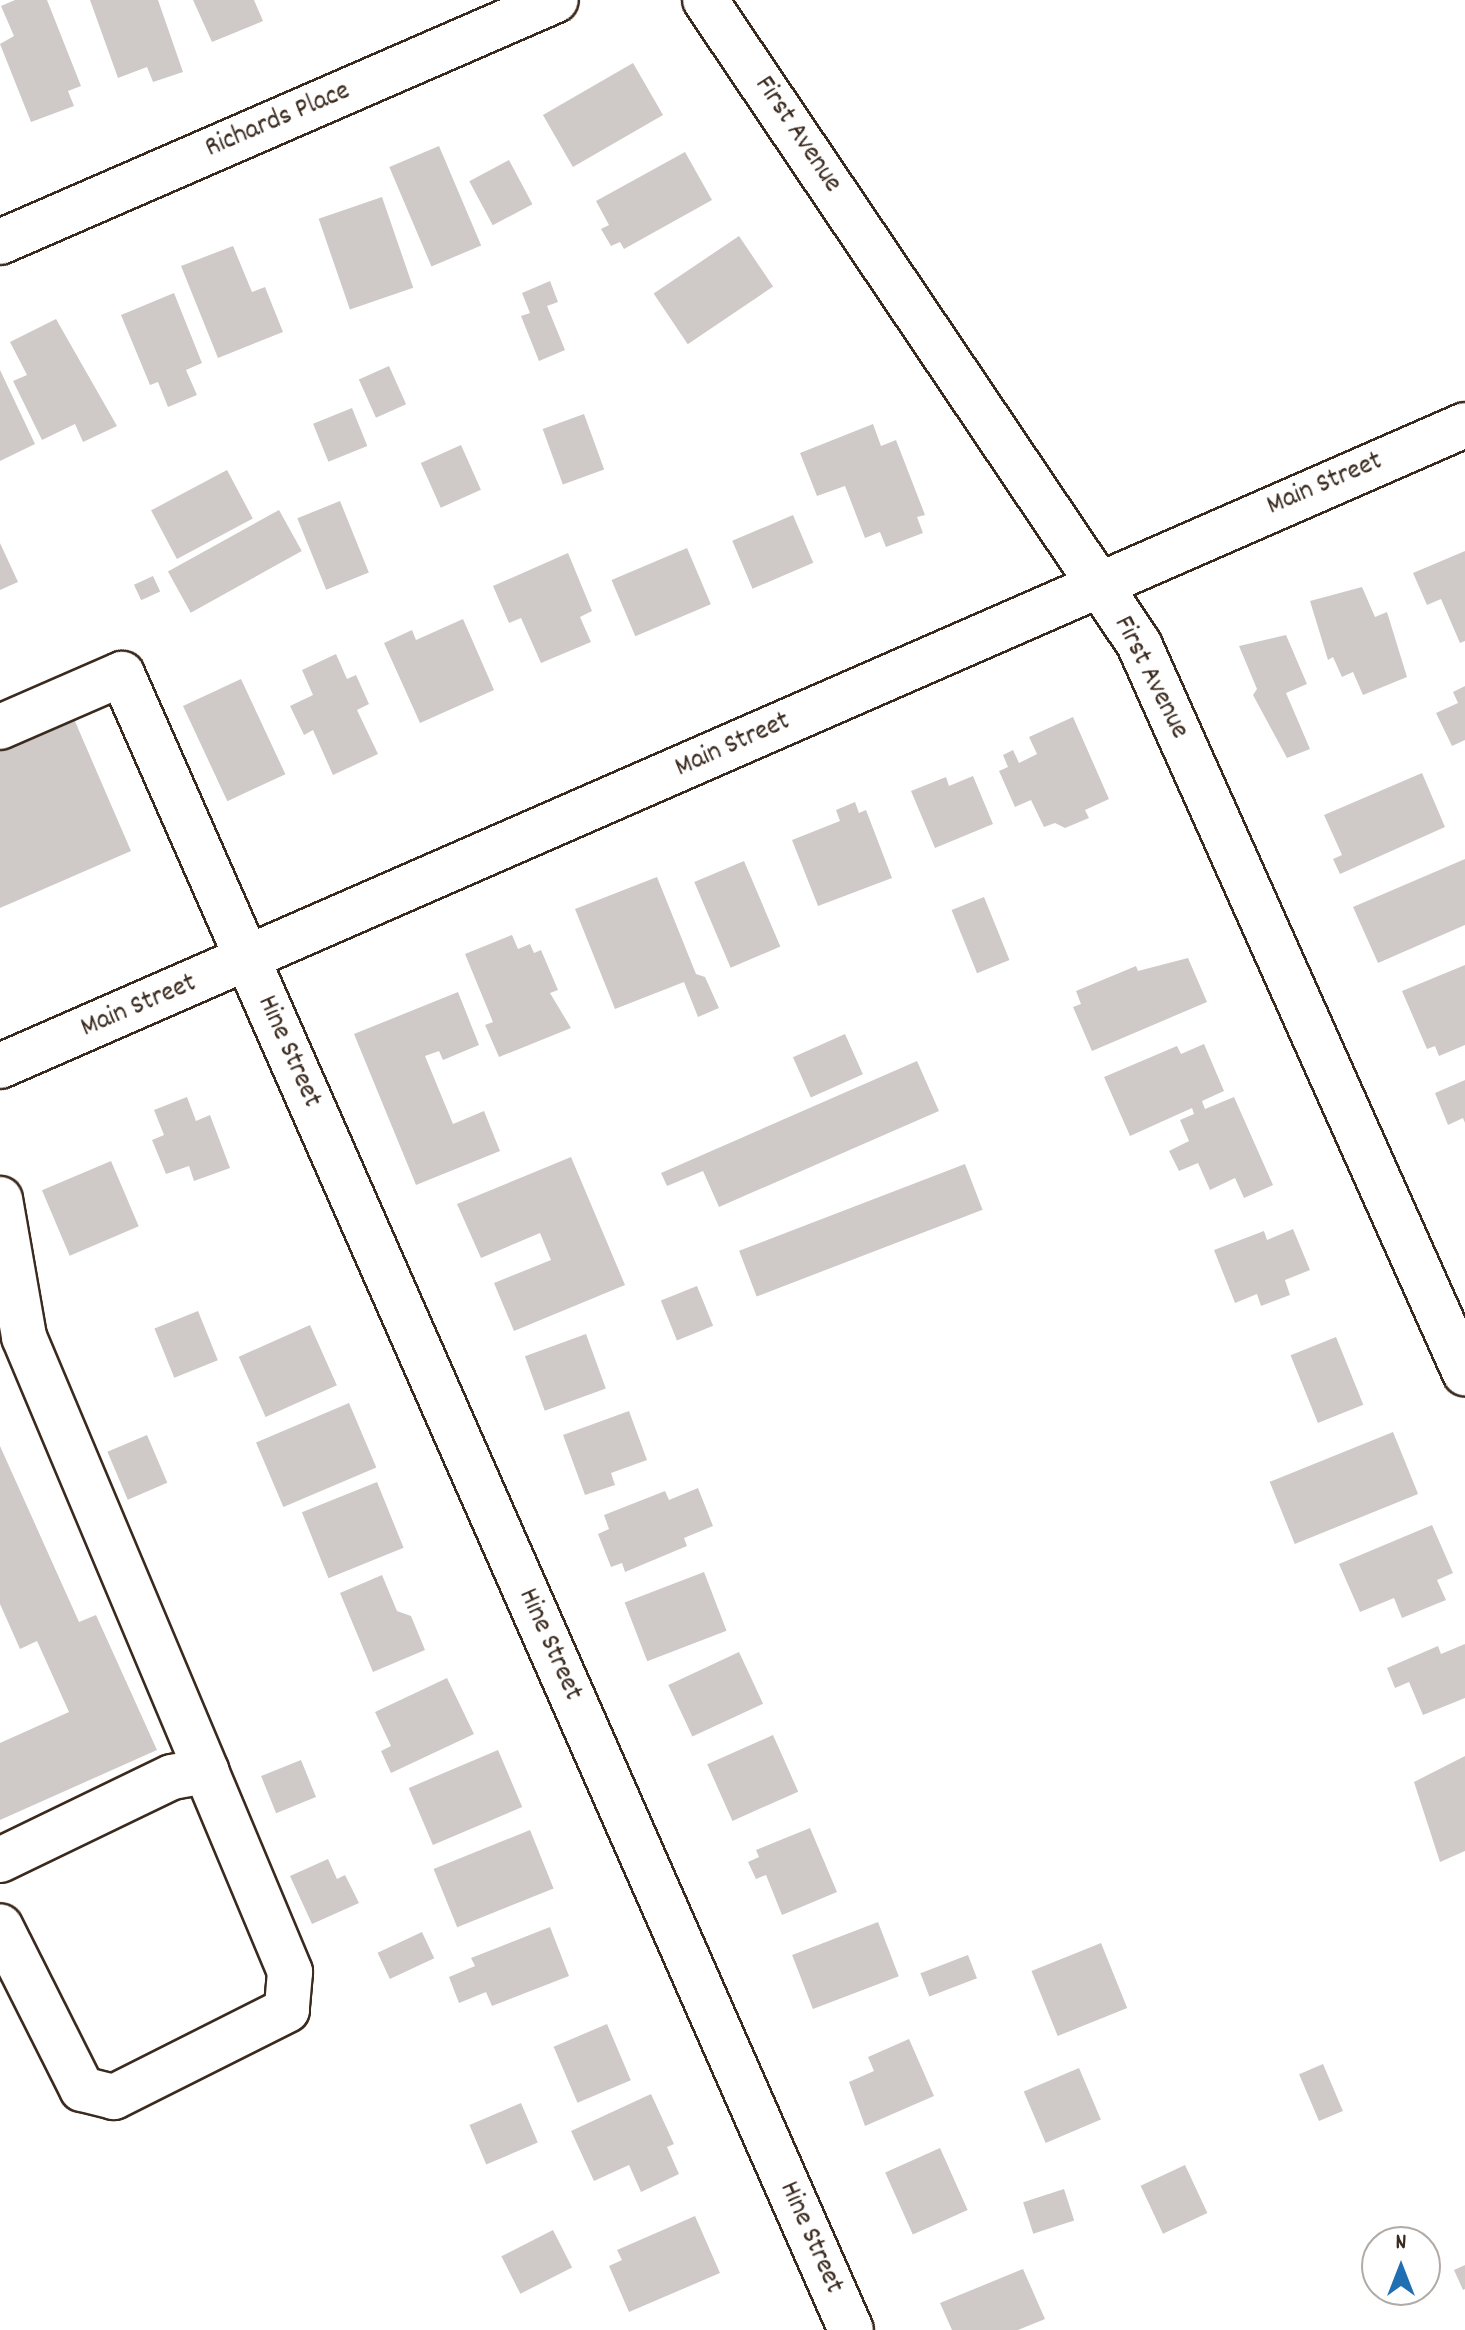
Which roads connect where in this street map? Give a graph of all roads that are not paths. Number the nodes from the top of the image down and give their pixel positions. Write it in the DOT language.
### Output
graph roads {
  1 [pos="556,0"];
  2 [pos="705,0"];
  3 [pos="0,242"];
  4 [pos="1465,425"];
  5 [pos="1098,582"];
  6 [pos="0,727"];
  7 [pos="248,960"];
  8 [pos="0,1066"];
  9 [pos="0,1199"];
  10 [pos="1465,1373"];
  11 [pos="206,1771"];
  12 [pos="0,1860"];
  13 [pos="0,1926"];
  14 [pos="851,2330"];
  1 -- 3 [label="street, Richards Place"];
  2 -- 5 [label="street, First Avenue"];
  4 -- 5 [label="street, Main Street"];
  5 -- 7 [label="street, Main Street"];
  5 -- 10 [label="street, First Avenue"];
  6 -- 7 [label="street, Hine Street"];
  7 -- 8 [label="street, Main Street"];
  7 -- 14 [label="street, Hine Street"];
  9 -- 11 [label="street"];
  11 -- 12 [label="street"];
  11 -- 13 [label="street"];
}
